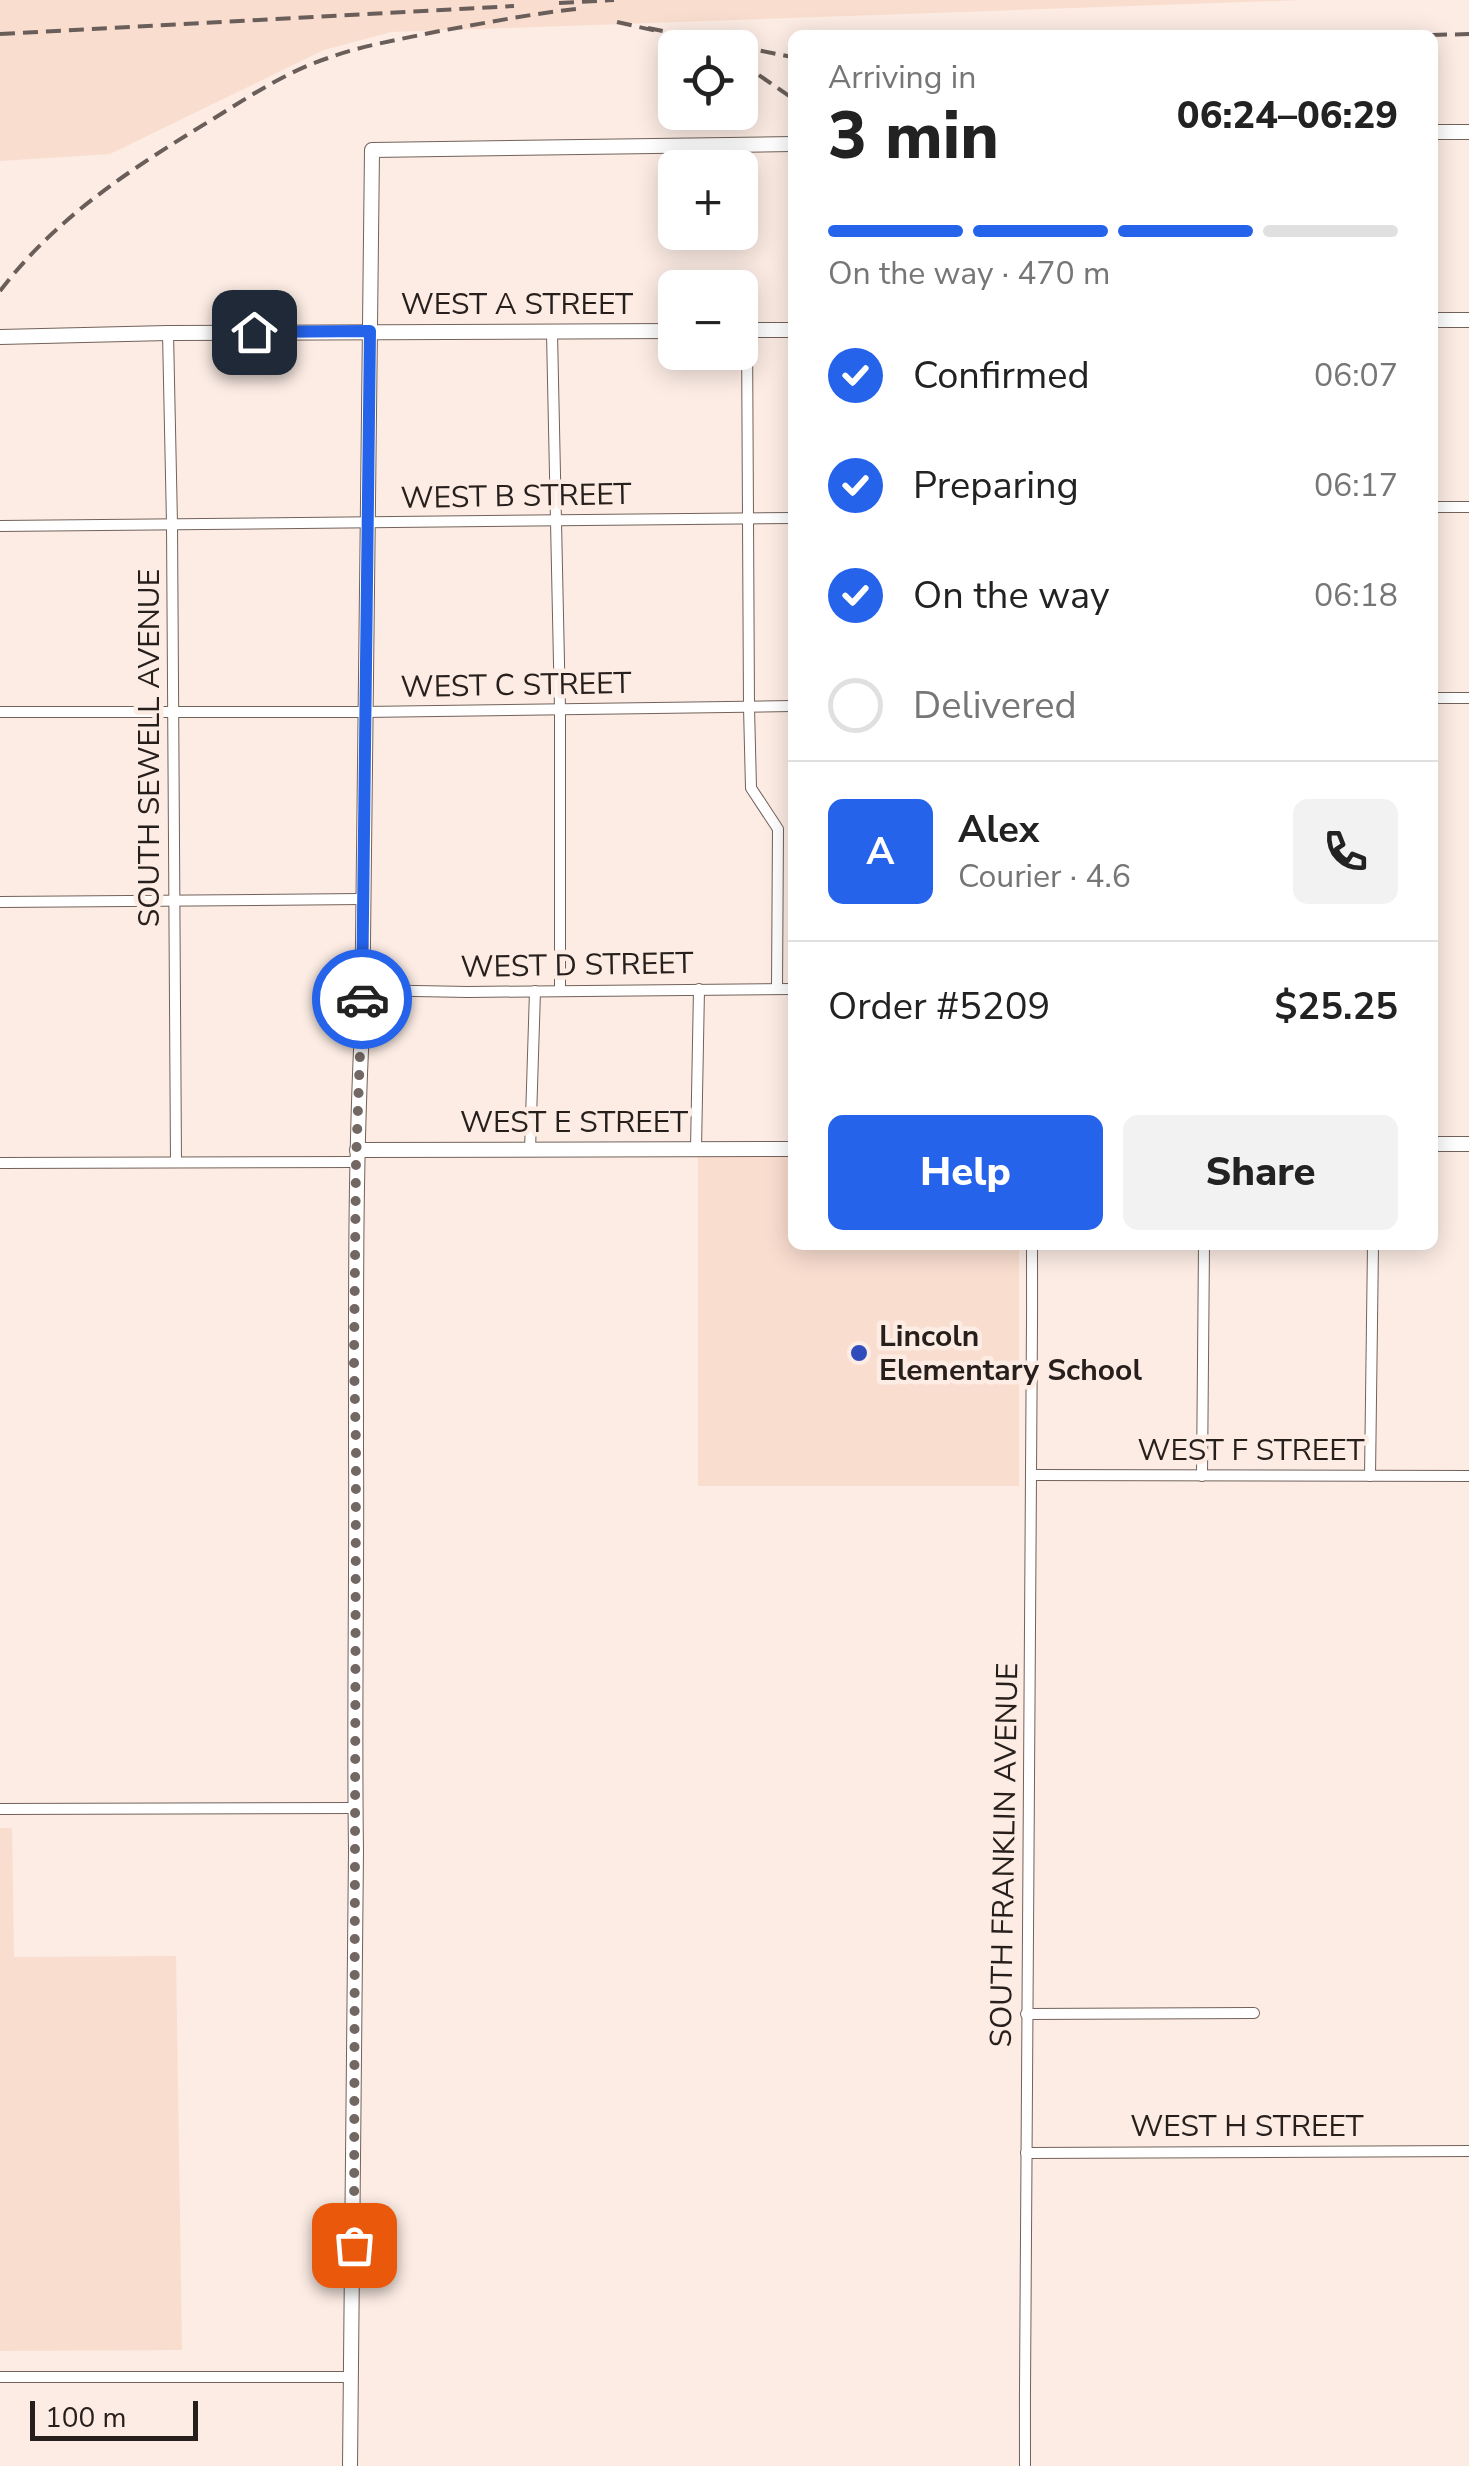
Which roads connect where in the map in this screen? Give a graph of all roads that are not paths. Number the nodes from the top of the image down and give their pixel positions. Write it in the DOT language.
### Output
graph roads {
  1 [pos="1438,132"];
  2 [pos="1469,132"];
  3 [pos="788,144"];
  4 [pos="1438,320"];
  5 [pos="1469,320"];
  6 [pos="758,330"];
  7 [pos="788,330"];
  8 [pos="370,331"];
  9 [pos="658,331"];
  10 [pos="552,332"];
  11 [pos="168,333"];
  12 [pos="0,337"];
  13 [pos="745,370"];
  14 [pos="1438,507"];
  15 [pos="1469,507"];
  16 [pos="747,518"];
  17 [pos="788,518"];
  18 [pos="556,520"];
  19 [pos="367,522"];
  20 [pos="172,524"];
  21 [pos="0,526"];
  22 [pos="1438,698"];
  23 [pos="1469,698"];
  24 [pos="788,706"];
  25 [pos="749,707"];
  26 [pos="560,710"];
  27 [pos="0,712"];
  28 [pos="174,712"];
  29 [pos="364,712"];
  30 [pos="362,898"];
  31 [pos="175,900"];
  32 [pos="0,902"];
  33 [pos="699,988"];
  34 [pos="777,989"];
  35 [pos="788,989"];
  36 [pos="362,990"];
  37 [pos="560,990"];
  38 [pos="535,991"];
  39 [pos="1438,1144"];
  40 [pos="1469,1144"];
  41 [pos="696,1149"];
  42 [pos="788,1150"];
  43 [pos="530,1151"];
  44 [pos="356,1156"];
  45 [pos="0,1162"];
  46 [pos="176,1162"];
  47 [pos="1032,1250"];
  48 [pos="1204,1250"];
  49 [pos="1373,1250"];
  50 [pos="1033,1475"];
  51 [pos="1202,1476"];
  52 [pos="1370,1476"];
  53 [pos="1469,1476"];
  54 [pos="355,1808"];
  55 [pos="0,1809"];
  56 [pos="1254,2013"];
  57 [pos="1026,2014"];
  58 [pos="1469,2151"];
  59 [pos="1026,2153"];
  60 [pos="0,2377"];
  61 [pos="352,2378"];
  62 [pos="350,2466"];
  63 [pos="1025,2466"];
  1 -- 2 [label="street"];
  3 -- 8 [label="street"];
  4 -- 5 [label="street"];
  6 -- 7 [label="street"];
  8 -- 10 [label="street, WEST A STREET"];
  8 -- 11 [label="street, WEST A STREET"];
  8 -- 19 [label="street"];
  9 -- 10 [label="street, WEST A STREET"];
  10 -- 18 [label="street"];
  11 -- 12 [label="street, WEST A STREET"];
  11 -- 20 [label="street, SOUTH SEWELL AVENUE"];
  13 -- 16 [label="street"];
  14 -- 15 [label="street"];
  16 -- 17 [label="street, WEST B STREET"];
  16 -- 18 [label="street, WEST B STREET"];
  16 -- 25 [label="street"];
  18 -- 19 [label="street, WEST B STREET"];
  18 -- 26 [label="street"];
  19 -- 20 [label="street, WEST B STREET"];
  19 -- 29 [label="street"];
  20 -- 21 [label="street, WEST B STREET"];
  20 -- 28 [label="street, SOUTH SEWELL AVENUE"];
  22 -- 23 [label="street"];
  24 -- 25 [label="street, WEST C STREET"];
  25 -- 26 [label="street, WEST C STREET"];
  25 -- 34 [label="street"];
  26 -- 29 [label="street, WEST C STREET"];
  26 -- 37 [label="street"];
  27 -- 28 [label="street, WEST C STREET"];
  28 -- 29 [label="street, WEST C STREET"];
  28 -- 31 [label="street, SOUTH SEWELL AVENUE"];
  29 -- 30 [label="street"];
  30 -- 31 [label="street"];
  30 -- 36 [label="street"];
  31 -- 32 [label="street"];
  31 -- 46 [label="street, SOUTH SEWELL AVENUE"];
  33 -- 34 [label="street, WEST D STREET"];
  33 -- 37 [label="street, WEST D STREET"];
  33 -- 41 [label="street"];
  34 -- 35 [label="street, WEST D STREET"];
  36 -- 38 [label="street, WEST D STREET"];
  36 -- 44 [label="street"];
  37 -- 38 [label="street, WEST D STREET"];
  38 -- 43 [label="street"];
  39 -- 40 [label="street"];
  41 -- 42 [label="street, WEST E STREET"];
  41 -- 43 [label="street, WEST E STREET"];
  43 -- 44 [label="street, WEST E STREET"];
  44 -- 46 [label="street, WEST E STREET"];
  44 -- 54 [label="street"];
  45 -- 46 [label="street, WEST E STREET"];
  47 -- 50 [label="street, SOUTH FRANKLIN AVENUE"];
  48 -- 51 [label="street"];
  49 -- 52 [label="street"];
  50 -- 51 [label="street, WEST F STREET"];
  50 -- 57 [label="street, SOUTH FRANKLIN AVENUE"];
  51 -- 52 [label="street, WEST F STREET"];
  52 -- 53 [label="street, WEST F STREET"];
  54 -- 55 [label="street"];
  54 -- 61 [label="street"];
  56 -- 57 [label="street"];
  57 -- 59 [label="street, SOUTH FRANKLIN AVENUE"];
  58 -- 59 [label="street, WEST H STREET"];
  59 -- 63 [label="street, SOUTH FRANKLIN AVENUE"];
  60 -- 61 [label="street"];
  61 -- 62 [label="street"];
}
